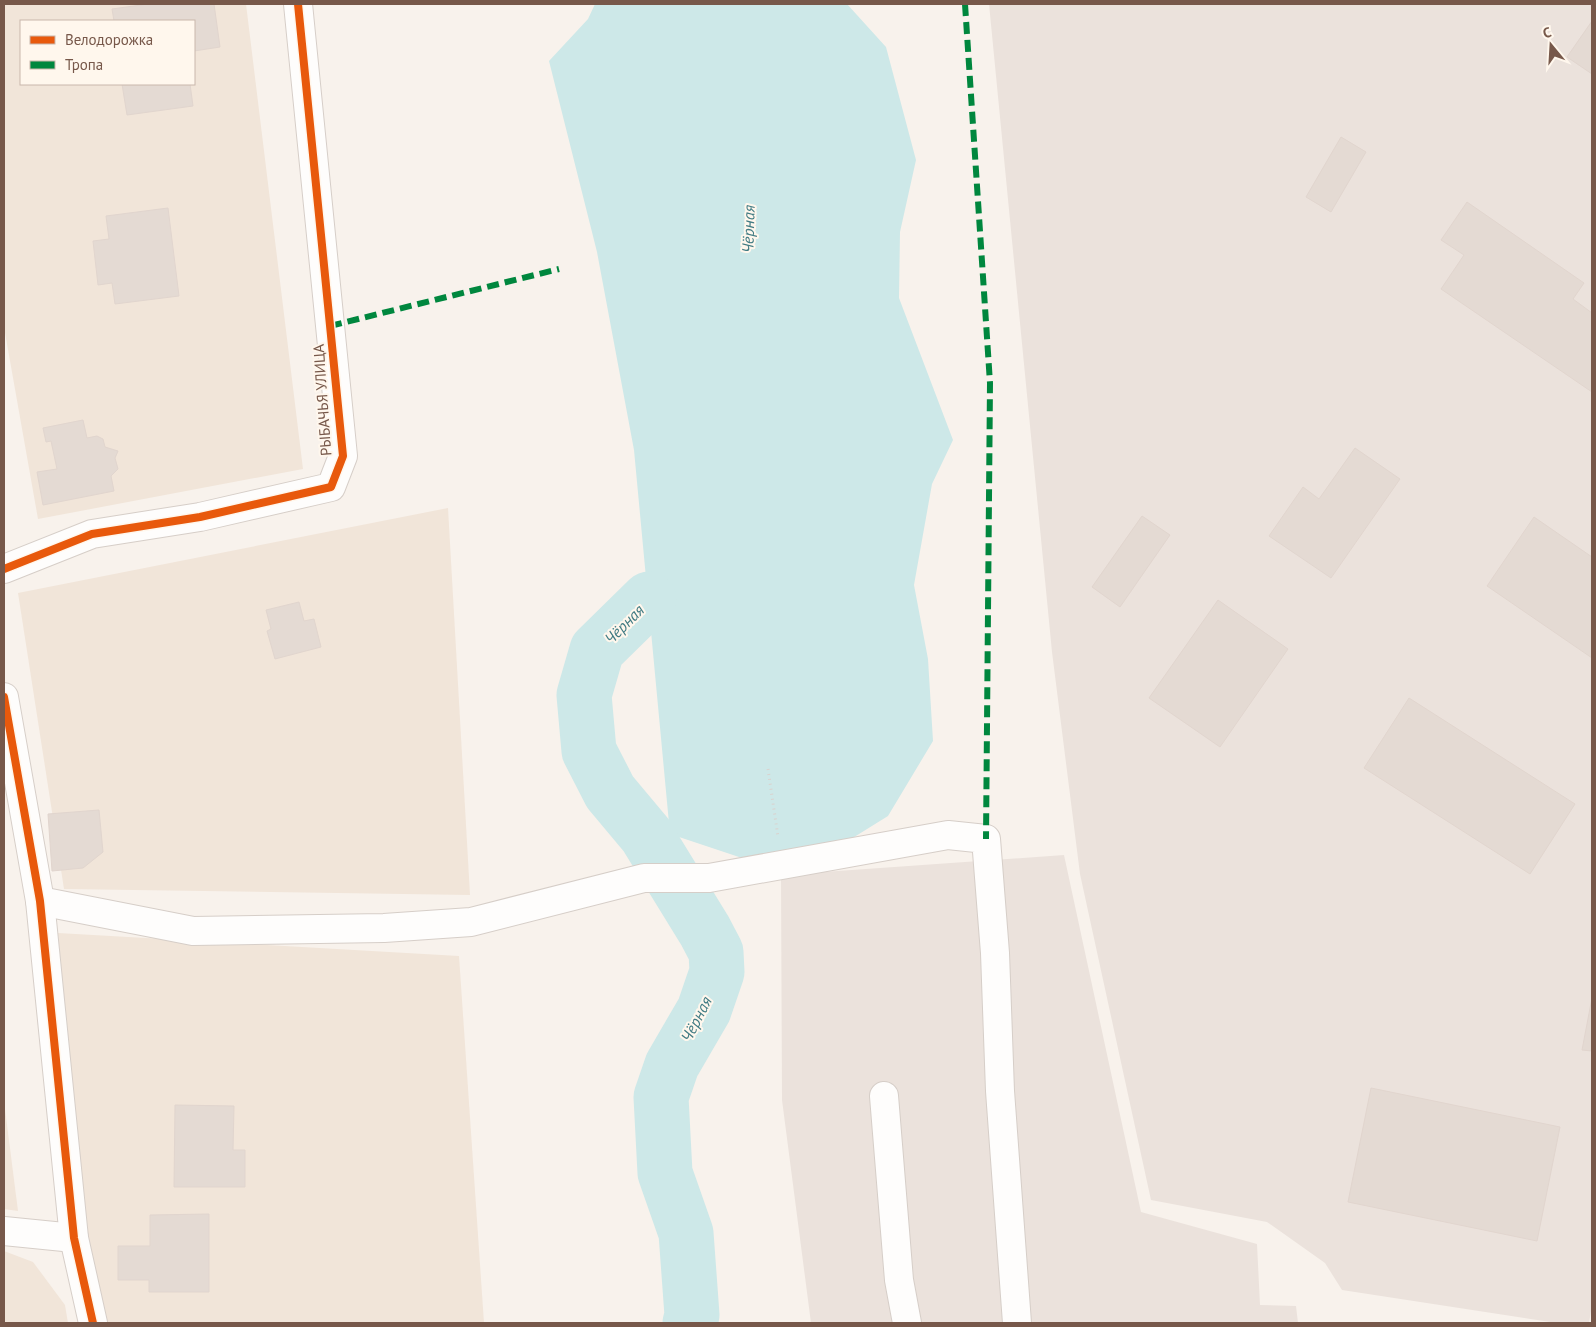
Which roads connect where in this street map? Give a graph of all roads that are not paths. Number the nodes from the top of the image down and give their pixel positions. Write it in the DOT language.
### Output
graph roads {
  1 [pos="298,4"];
  2 [pos="4,569"];
  3 [pos="4,697"];
  4 [pos="40,901"];
  5 [pos="884,1096"];
  6 [pos="4,1231"];
  7 [pos="74,1238"];
  8 [pos="93,1323"];
  9 [pos="907,1323"];
  10 [pos="1017,1323"];
  1 -- 2 [label="street, РЫБАЧЬЯ УЛИЦА"];
  3 -- 4 [label="street"];
  4 -- 7 [label="street"];
  4 -- 10 [label="street"];
  5 -- 9 [label="street"];
  6 -- 7 [label="street"];
  7 -- 8 [label="street"];
}
